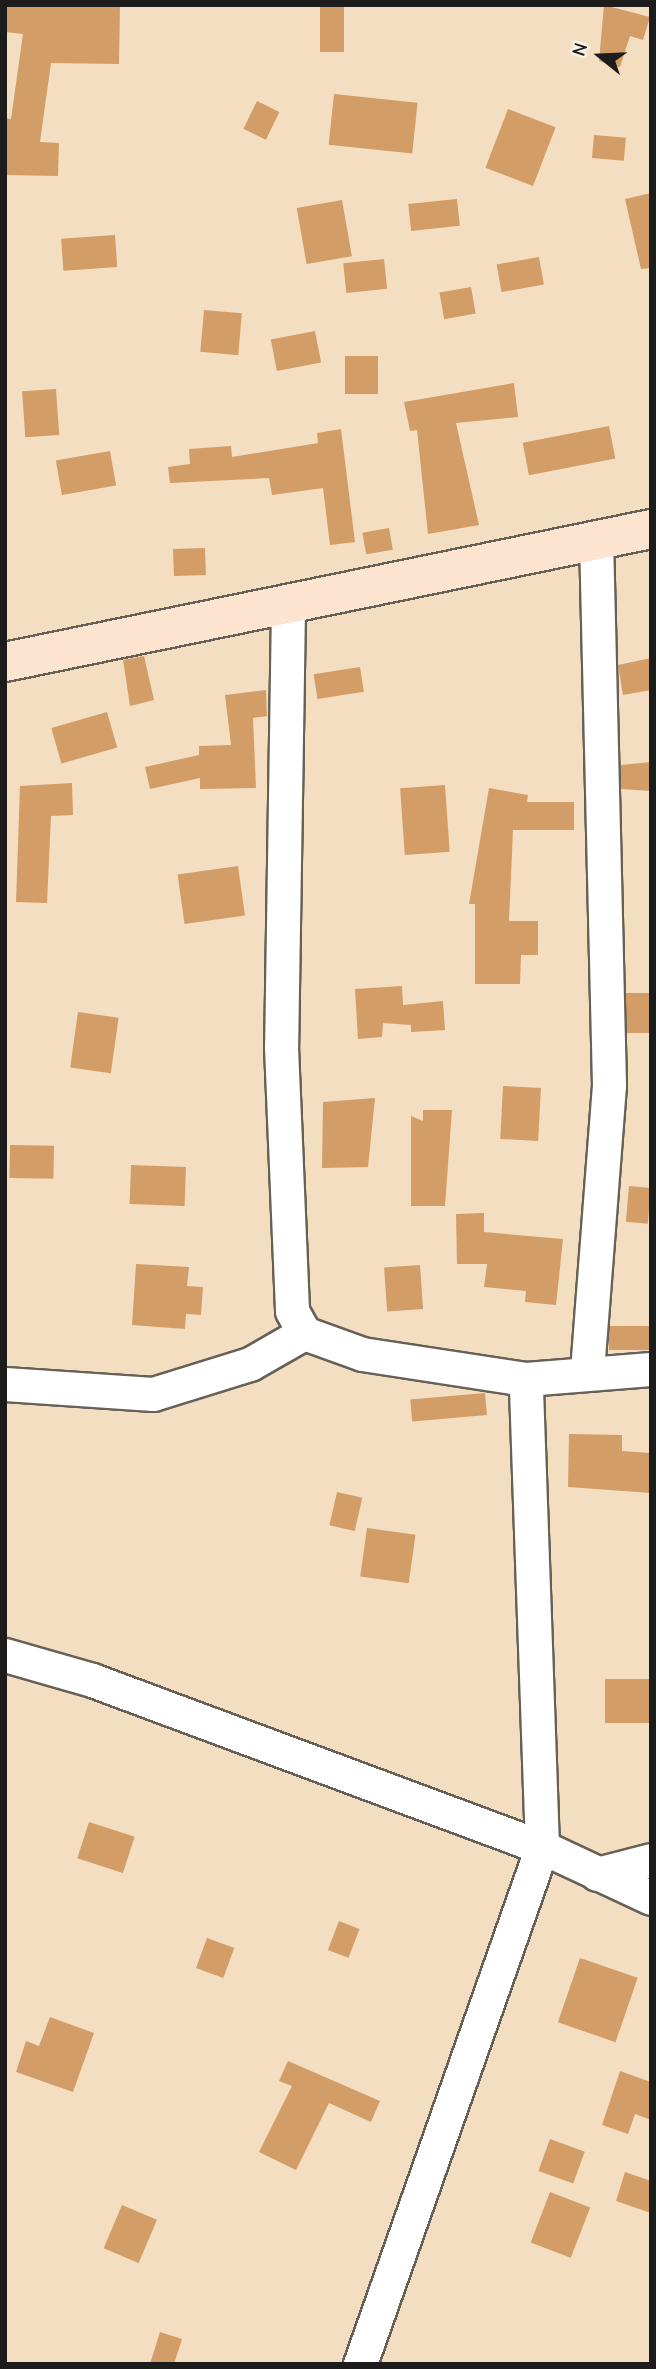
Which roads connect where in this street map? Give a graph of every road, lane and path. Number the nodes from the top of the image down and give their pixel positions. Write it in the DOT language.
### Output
graph roads {
  1 [pos="651,528"];
  2 [pos="596,538"];
  3 [pos="288,608"];
  4 [pos="5,662"];
  5 [pos="304,1333"];
  6 [pos="651,1369"];
  7 [pos="587,1371"];
  8 [pos="526,1379"];
  9 [pos="5,1384"];
  10 [pos="5,1655"];
  11 [pos="542,1847"];
  12 [pos="651,1860"];
  13 [pos="597,1874"];
  14 [pos="651,1898"];
  15 [pos="360,2364"];
  1 -- 2 [label="street"];
  2 -- 3 [label="street"];
  2 -- 7 [label="street"];
  3 -- 4 [label="street"];
  3 -- 5 [label="street"];
  5 -- 8 [label="street"];
  5 -- 9 [label="street"];
  6 -- 7 [label="street"];
  7 -- 8 [label="street"];
  8 -- 11 [label="street"];
  10 -- 11 [label="street"];
  11 -- 13 [label="street"];
  11 -- 15 [label="street"];
  12 -- 13 [label="street"];
  13 -- 14 [label="street"];
}
